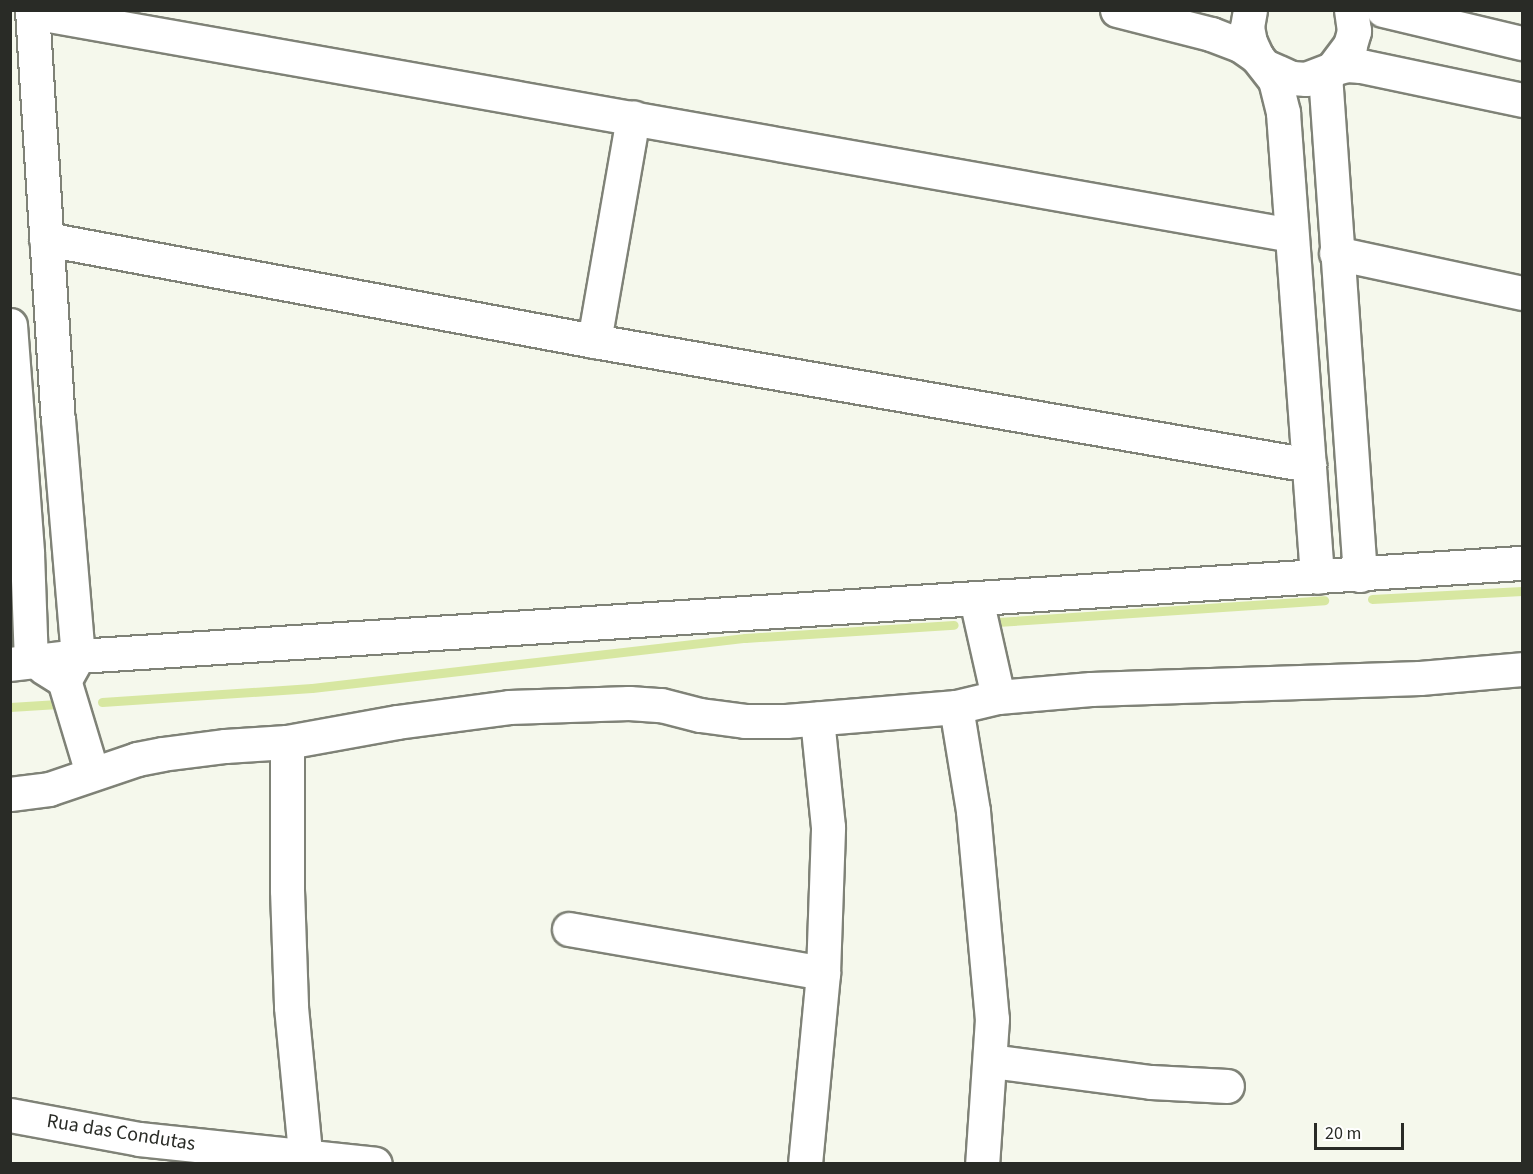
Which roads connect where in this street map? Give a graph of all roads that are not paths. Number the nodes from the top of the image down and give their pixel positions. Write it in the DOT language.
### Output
graph roads {
  1 [pos="1117,10"];
  2 [pos="1250,10"];
  3 [pos="1351,10"];
  4 [pos="1383,10"];
  5 [pos="32,11"];
  6 [pos="1522,43"];
  7 [pos="1262,62"];
  8 [pos="1332,69"];
  9 [pos="1522,100"];
  10 [pos="633,117"];
  11 [pos="1291,235"];
  12 [pos="46,239"];
  13 [pos="1336,253"];
  14 [pos="1522,293"];
  15 [pos="10,325"];
  16 [pos="594,340"];
  17 [pos="14,417"];
  18 [pos="1309,465"];
  19 [pos="1522,563"];
  20 [pos="1360,575"];
  21 [pos="1317,577"];
  22 [pos="979,613"];
  23 [pos="21,662"];
  24 [pos="71,668"];
  25 [pos="1522,669"];
  26 [pos="998,697"];
  27 [pos="956,706"];
  28 [pos="817,719"];
  29 [pos="287,742"];
  30 [pos="92,773"];
  31 [pos="10,794"];
  32 [pos="569,929"];
  33 [pos="823,973"];
  34 [pos="991,1061"];
  35 [pos="1227,1086"];
  36 [pos="10,1115"];
  37 [pos="305,1160"];
  38 [pos="375,1164"];
  39 [pos="805,1164"];
  40 [pos="982,1164"];
  1 -- 7 [label="street"];
  2 -- 7 [label="street"];
  3 -- 8 [label="street"];
  4 -- 6 [label="street"];
  5 -- 10 [label="street"];
  5 -- 12 [label="street"];
  7 -- 8 [label="street"];
  7 -- 11 [label="street"];
  8 -- 9 [label="street"];
  8 -- 13 [label="street"];
  10 -- 11 [label="street"];
  10 -- 16 [label="street"];
  11 -- 18 [label="street"];
  12 -- 16 [label="street"];
  12 -- 24 [label="street"];
  13 -- 14 [label="street"];
  13 -- 20 [label="street"];
  15 -- 17 [label="street"];
  16 -- 18 [label="street"];
  17 -- 23 [label="street"];
  18 -- 21 [label="street"];
  19 -- 20 [label="street"];
  20 -- 21 [label="street"];
  21 -- 22 [label="street"];
  22 -- 24 [label="street"];
  22 -- 26 [label="street"];
  23 -- 24 [label="street"];
  24 -- 30 [label="street"];
  25 -- 26 [label="street"];
  26 -- 27 [label="street"];
  27 -- 28 [label="street"];
  27 -- 34 [label="street"];
  28 -- 29 [label="street"];
  28 -- 33 [label="street"];
  29 -- 30 [label="street"];
  29 -- 37 [label="street"];
  30 -- 31 [label="street"];
  32 -- 33 [label="street"];
  33 -- 39 [label="street"];
  34 -- 35 [label="street"];
  34 -- 40 [label="street"];
  36 -- 37 [label="street, Rua das Condutas"];
  37 -- 38 [label="street, Rua das Condutas"];
}
